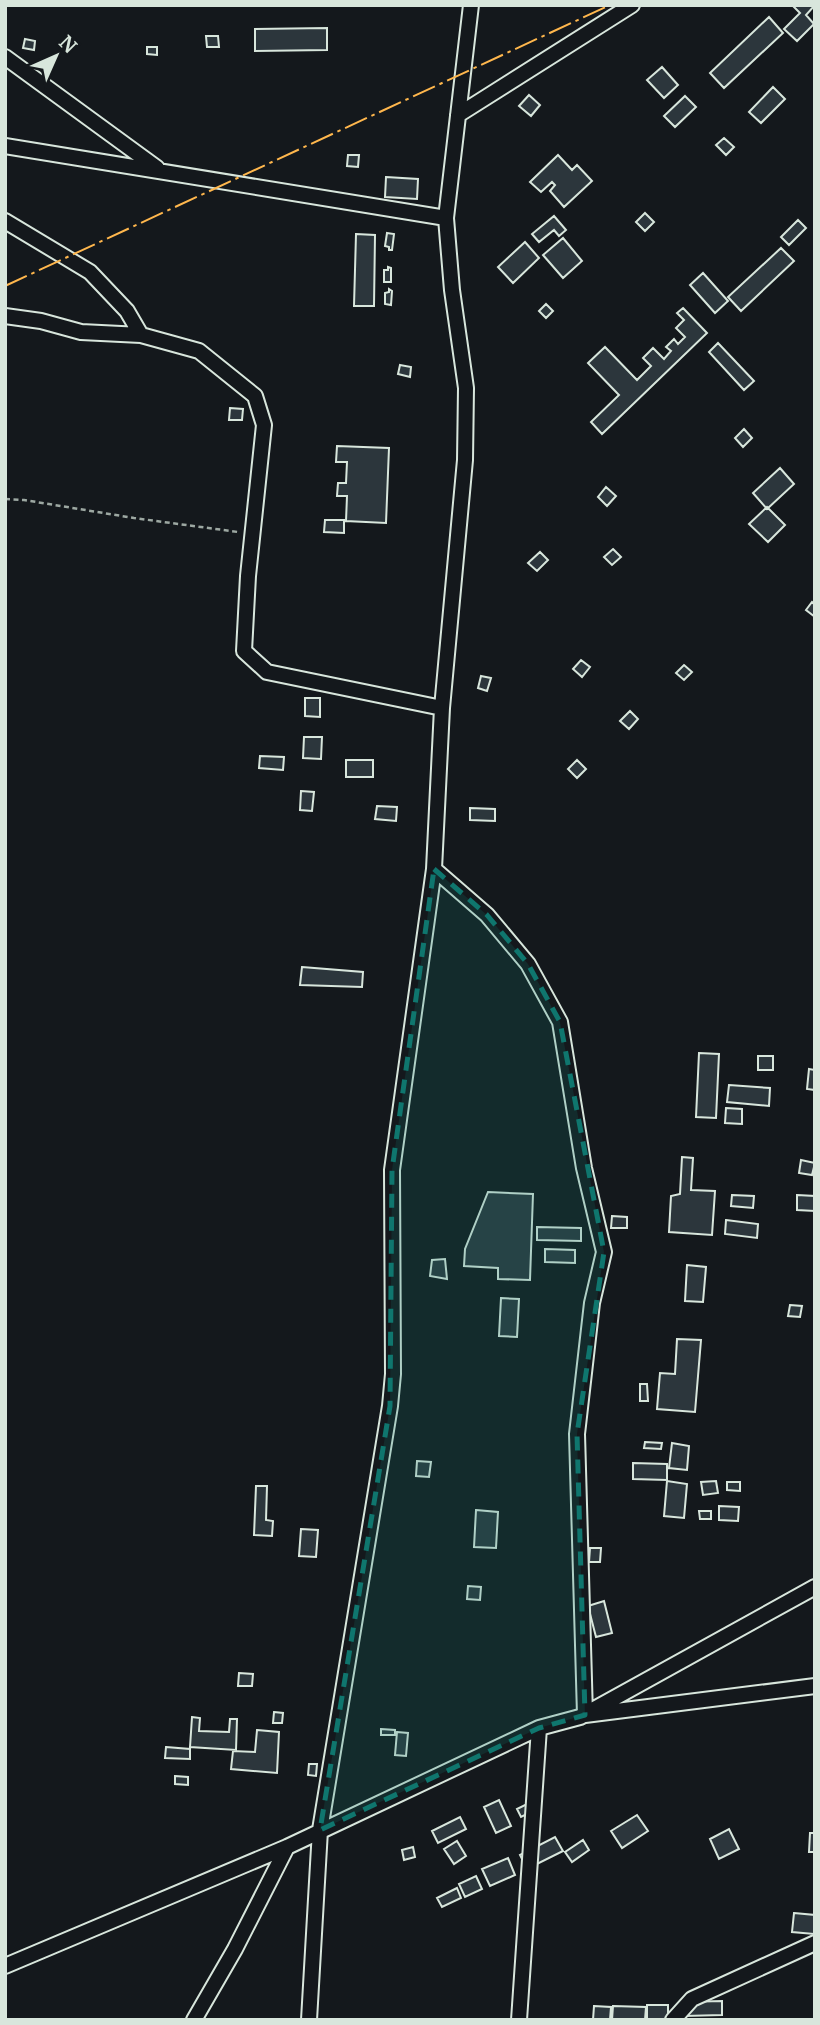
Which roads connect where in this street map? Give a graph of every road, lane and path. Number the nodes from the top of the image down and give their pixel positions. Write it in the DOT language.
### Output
graph roads {
  1 [pos="471,5"];
  2 [pos="632,5"];
  3 [pos="5,57"];
  4 [pos="458,115"];
  5 [pos="5,146"];
  6 [pos="161,171"];
  7 [pos="446,218"];
  8 [pos="5,222"];
  9 [pos="5,316"];
  10 [pos="141,335"];
  11 [pos="5,499"];
  12 [pos="252,533"];
  13 [pos="442,708"];
  14 [pos="435,869"];
  15 [pos="815,1587"];
  16 [pos="815,1686"];
  17 [pos="585,1715"];
  18 [pos="539,1728"];
  19 [pos="320,1830"];
  20 [pos="287,1847"];
  21 [pos="815,1943"];
  22 [pos="5,1966"];
  23 [pos="194,2020"];
  24 [pos="309,2020"];
  25 [pos="519,2020"];
  26 [pos="673,2020"];
  1 -- 4 [label="street"];
  2 -- 4 [label="street"];
  3 -- 6 [label="street"];
  4 -- 7 [label="street"];
  5 -- 6 [label="street"];
  6 -- 7 [label="street"];
  7 -- 13 [label="street"];
  8 -- 10 [label="street"];
  9 -- 10 [label="street"];
  10 -- 12 [label="street"];
  11 -- 12 [label="path"];
  12 -- 13 [label="street"];
  13 -- 14 [label="street"];
  14 -- 17 [label="street"];
  14 -- 19 [label="street"];
  15 -- 17 [label="street"];
  16 -- 17 [label="street"];
  17 -- 18 [label="street"];
  18 -- 19 [label="street"];
  18 -- 25 [label="street"];
  19 -- 20 [label="street"];
  19 -- 24 [label="street"];
  20 -- 22 [label="street"];
  20 -- 23 [label="street"];
  21 -- 26 [label="street"];
}
